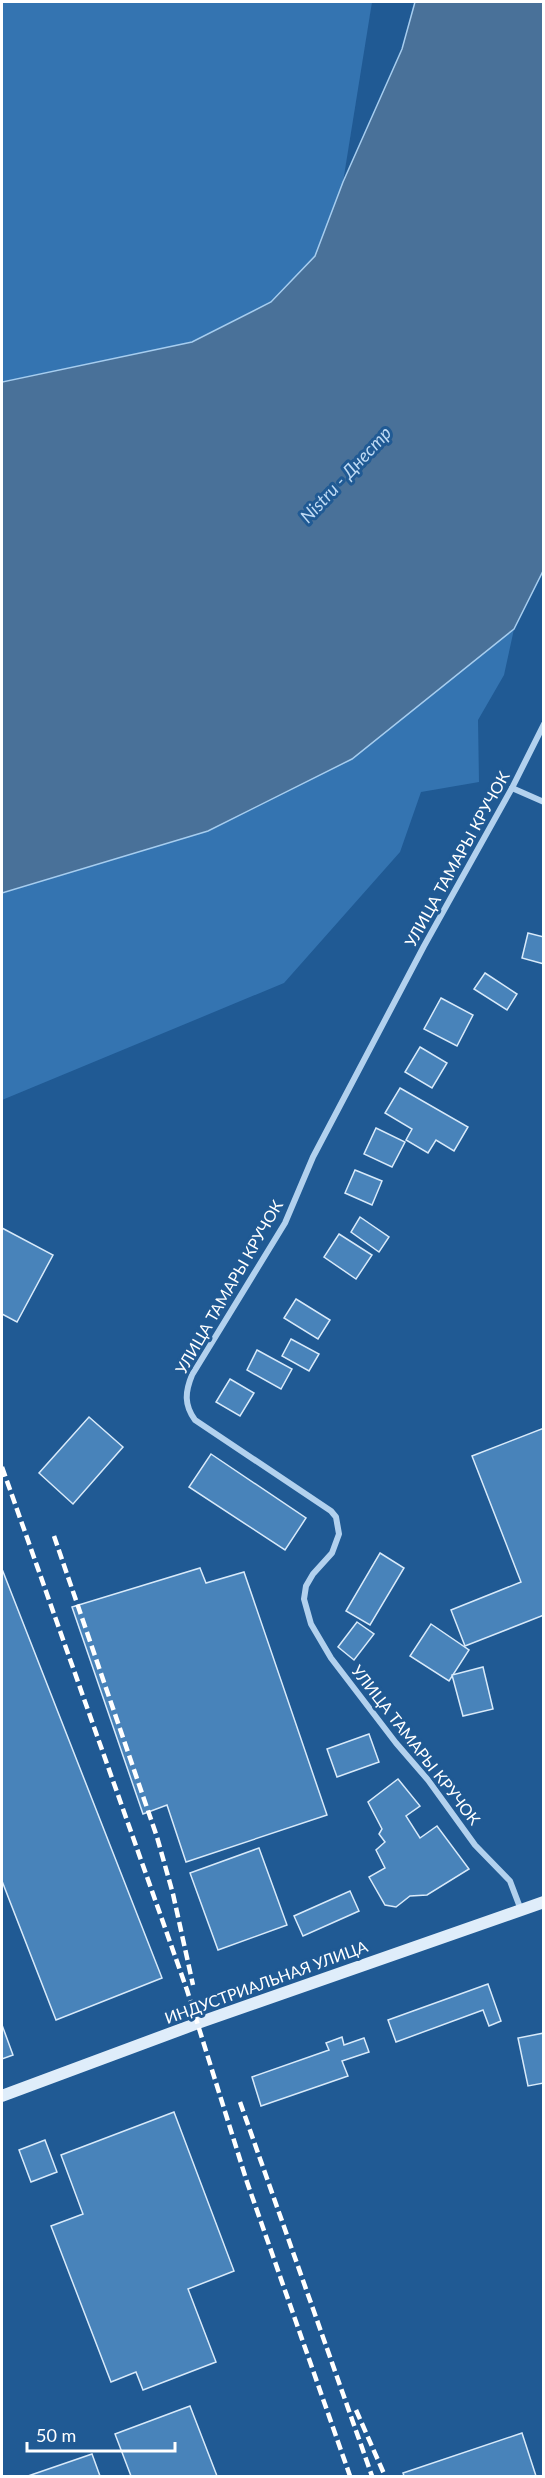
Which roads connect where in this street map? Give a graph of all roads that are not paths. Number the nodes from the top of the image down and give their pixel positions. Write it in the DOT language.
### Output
graph roads {
  1 [pos="543,724"];
  2 [pos="512,788"];
  3 [pos="543,802"];
  4 [pos="543,1902"];
  5 [pos="521,1910"];
  6 [pos="2,2096"];
  1 -- 2 [label="street, УЛИЦА ТАМАРЫ КРУЧОК"];
  2 -- 3 [label="street"];
  2 -- 5 [label="street, УЛИЦА ТАМАРЫ КРУЧОК"];
  4 -- 5 [label="main road, ИНДУСТРИАЛЬНАЯ УЛИЦА"];
  5 -- 6 [label="main road, ИНДУСТРИАЛЬНАЯ УЛИЦА"];
}
